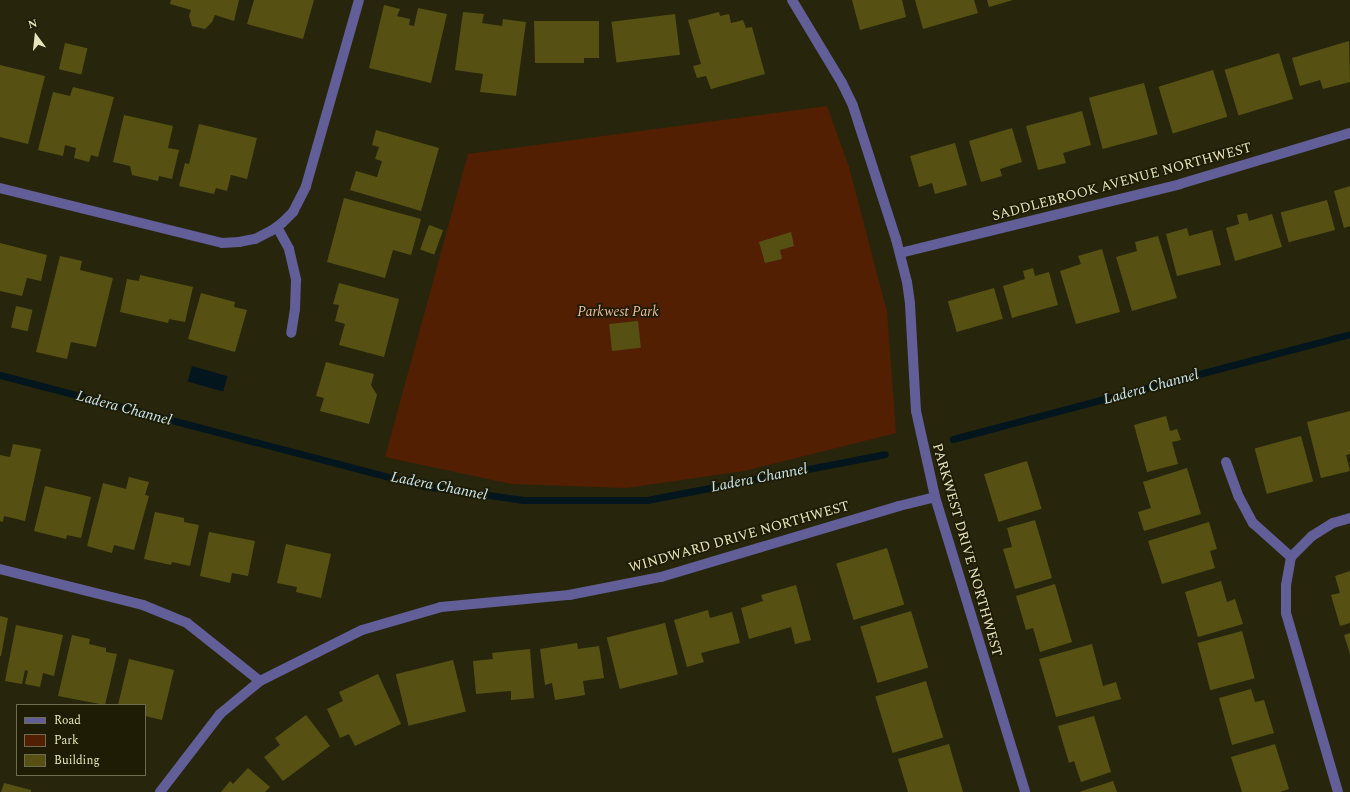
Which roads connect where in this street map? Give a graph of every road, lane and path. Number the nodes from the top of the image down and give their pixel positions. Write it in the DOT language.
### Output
graph roads {
  1 [pos="359,0"];
  2 [pos="792,0"];
  3 [pos="1350,133"];
  4 [pos="0,188"];
  5 [pos="274,229"];
  6 [pos="900,253"];
  7 [pos="291,334"];
  8 [pos="1226,462"];
  9 [pos="935,497"];
  10 [pos="1350,518"];
  11 [pos="1291,557"];
  12 [pos="0,569"];
  13 [pos="260,681"];
  14 [pos="160,792"];
  15 [pos="1025,792"];
  16 [pos="1338,792"];
  1 -- 5 [label="street"];
  2 -- 6 [label="street, PARKWEST DRIVE NORTHWEST"];
  3 -- 6 [label="street, SADDLEBROOK AVENUE NORTHWEST"];
  4 -- 5 [label="street"];
  5 -- 7 [label="street"];
  6 -- 9 [label="street, PARKWEST DRIVE NORTHWEST"];
  8 -- 11 [label="street"];
  9 -- 13 [label="street, WINDWARD DRIVE NORTHWEST"];
  9 -- 15 [label="street, PARKWEST DRIVE NORTHWEST"];
  10 -- 11 [label="street"];
  11 -- 16 [label="street"];
  12 -- 13 [label="street"];
  13 -- 14 [label="street, WINDWARD DRIVE NORTHWEST"];
}
